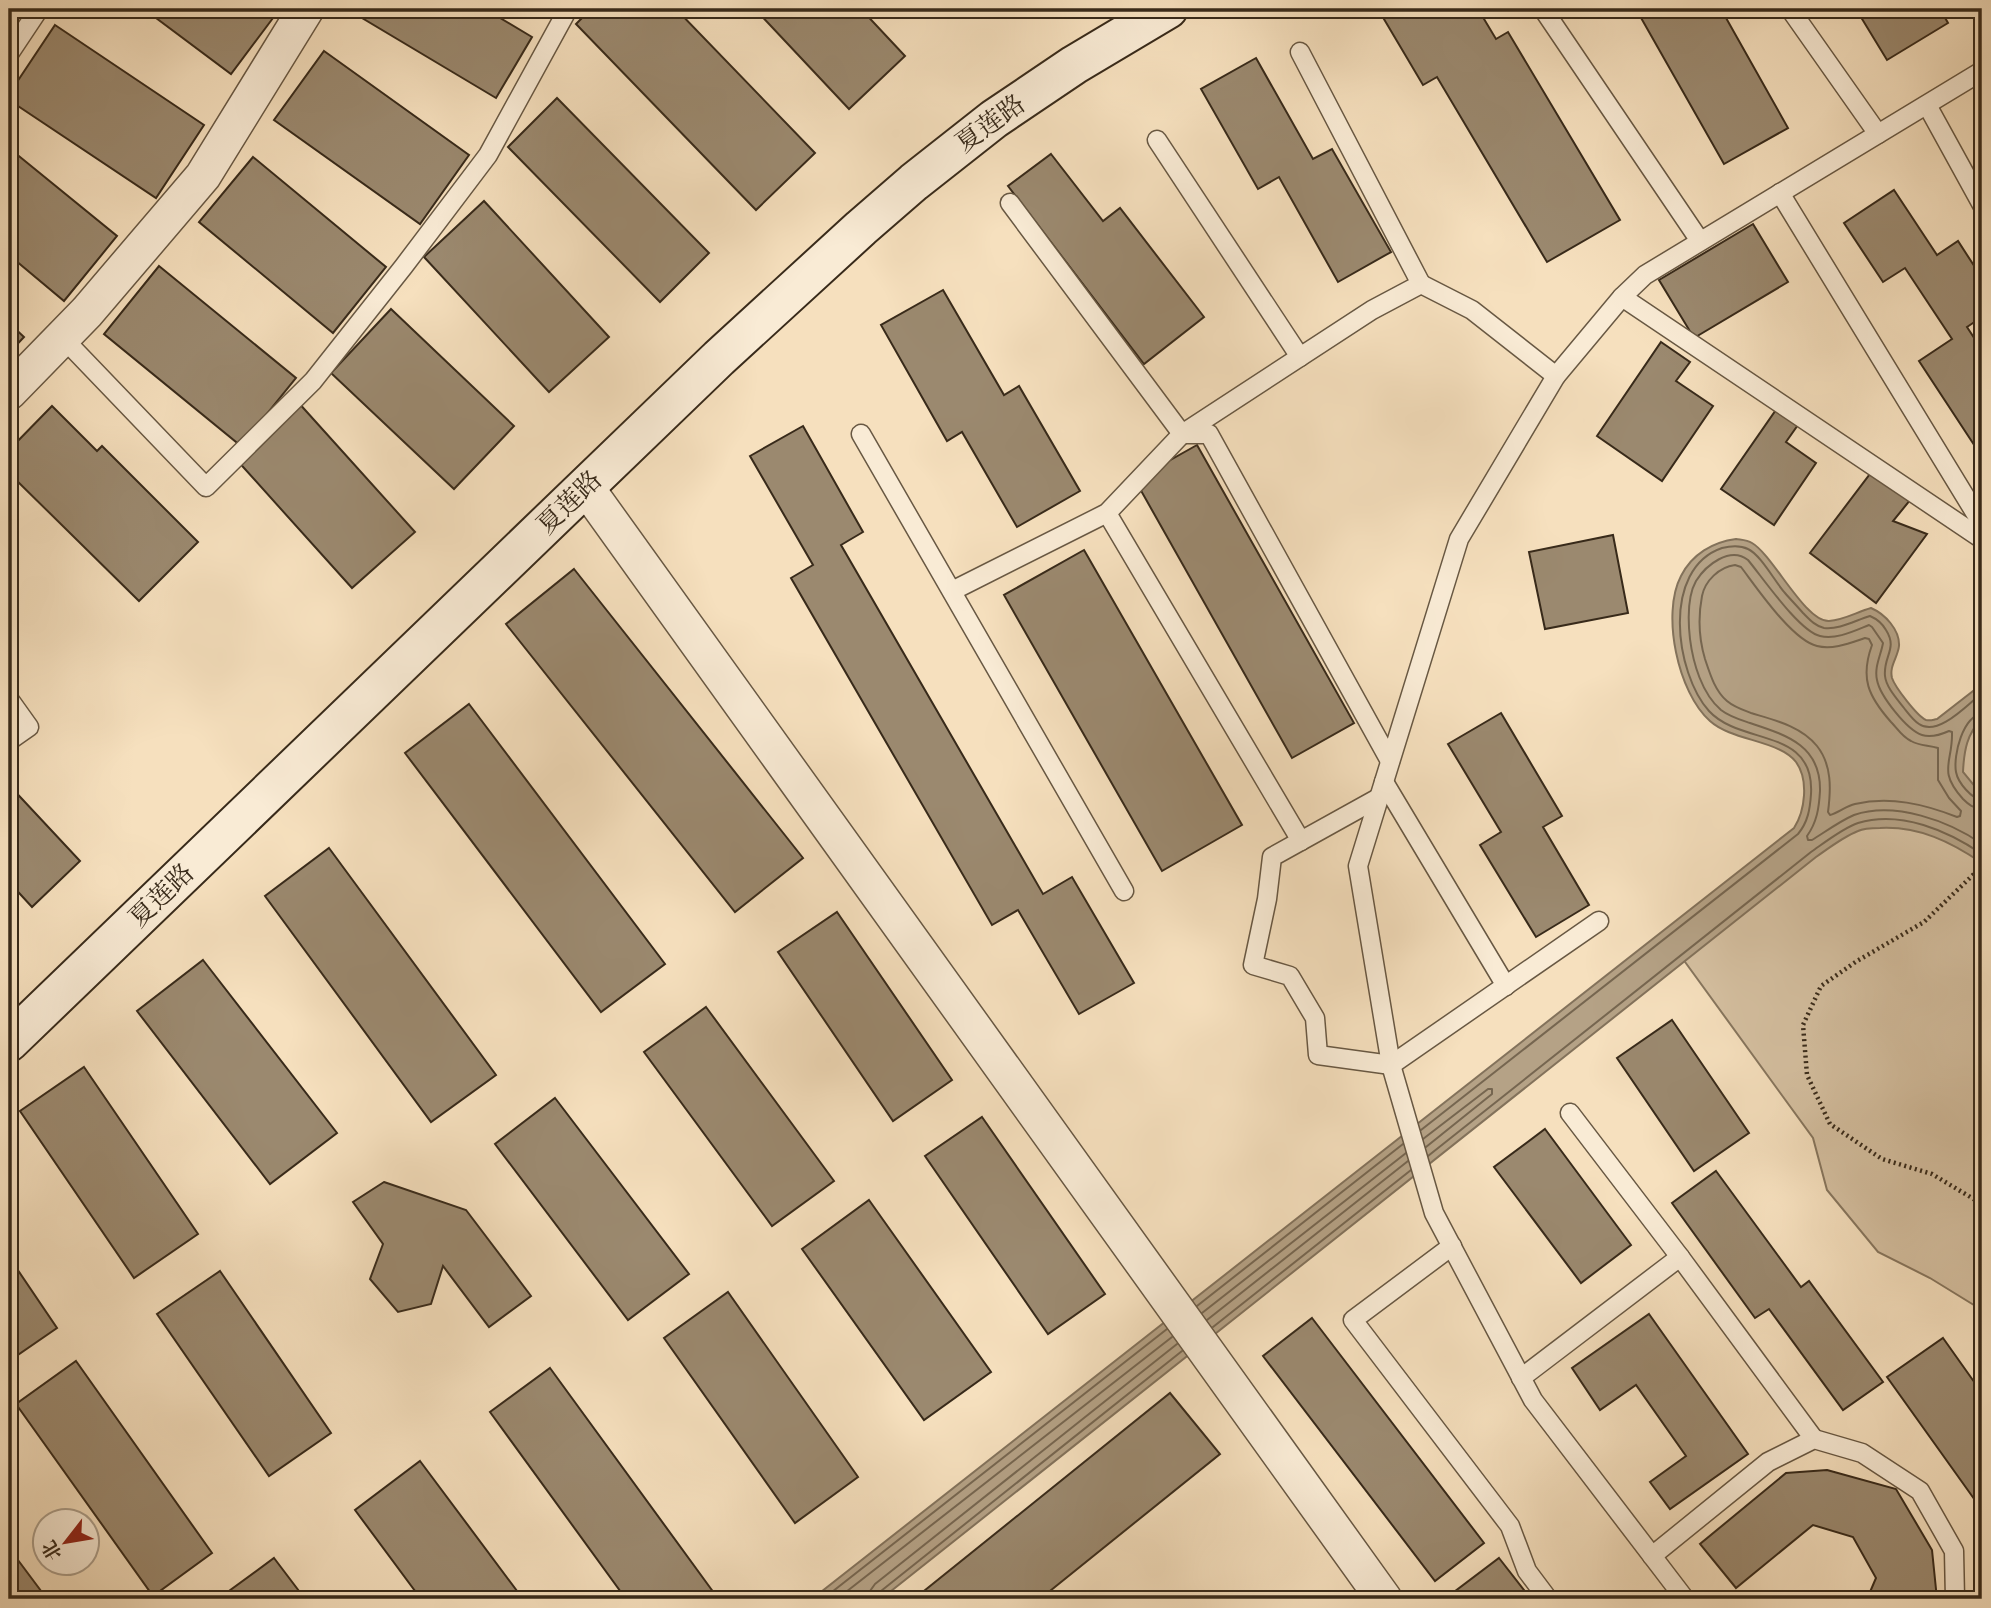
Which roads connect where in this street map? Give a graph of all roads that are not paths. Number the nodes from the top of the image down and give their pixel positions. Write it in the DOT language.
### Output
graph roads {
  1 [pos="39,9"];
  2 [pos="306,9"];
  3 [pos="568,9"];
  4 [pos="1168,9"];
  5 [pos="1543,9"];
  6 [pos="1790,9"];
  7 [pos="1300,52"];
  8 [pos="9,54"];
  9 [pos="1982,71"];
  10 [pos="1927,104"];
  11 [pos="1878,134"];
  12 [pos="1157,140"];
  13 [pos="1780,193"];
  14 [pos="1010,203"];
  15 [pos="1982,205"];
  16 [pos="1700,241"];
  17 [pos="1421,284"];
  18 [pos="1622,297"];
  19 [pos="62,337"];
  20 [pos="1300,357"];
  21 [pos="1556,376"];
  22 [pos="9,392"];
  23 [pos="861,434"];
  24 [pos="1182,434"];
  25 [pos="585,486"];
  26 [pos="1107,513"];
  27 [pos="1982,524"];
  28 [pos="1982,539"];
  29 [pos="952,591"];
  30 [pos="9,699"];
  31 [pos="9,741"];
  32 [pos="1390,761"];
  33 [pos="1382,789"];
  34 [pos="1301,841"];
  35 [pos="1124,891"];
  36 [pos="1598,921"];
  37 [pos="1506,986"];
  38 [pos="9,1042"];
  39 [pos="1391,1065"];
  40 [pos="1570,1113"];
  41 [pos="1452,1246"];
  42 [pos="1680,1257"];
  43 [pos="1521,1378"];
  44 [pos="1814,1439"];
  45 [pos="1652,1556"];
  46 [pos="1384,1599"];
  47 [pos="1548,1599"];
  48 [pos="1685,1599"];
  49 [pos="1955,1599"];
  1 -- 8 [label="lane"];
  2 -- 19 [label="street"];
  3 -- 19 [label="lane"];
  4 -- 25 [label="street, 夏莲路"];
  5 -- 16 [label="lane"];
  6 -- 11 [label="lane"];
  7 -- 17 [label="lane"];
  9 -- 10 [label="lane"];
  10 -- 11 [label="lane"];
  10 -- 15 [label="lane"];
  11 -- 13 [label="lane"];
  12 -- 20 [label="lane"];
  13 -- 16 [label="lane"];
  13 -- 27 [label="lane"];
  14 -- 24 [label="lane"];
  16 -- 18 [label="lane"];
  17 -- 20 [label="lane"];
  17 -- 21 [label="lane"];
  18 -- 21 [label="lane"];
  18 -- 28 [label="lane"];
  19 -- 22 [label="street"];
  20 -- 24 [label="lane"];
  21 -- 32 [label="lane"];
  23 -- 29 [label="lane"];
  24 -- 26 [label="lane"];
  24 -- 32 [label="lane"];
  25 -- 38 [label="street, 夏莲路"];
  25 -- 46 [label="street"];
  26 -- 29 [label="lane"];
  26 -- 34 [label="lane"];
  29 -- 35 [label="lane"];
  30 -- 31 [label="lane"];
  32 -- 33 [label="lane"];
  33 -- 34 [label="lane"];
  33 -- 37 [label="lane"];
  33 -- 39 [label="lane"];
  34 -- 39 [label="lane"];
  36 -- 37 [label="lane"];
  37 -- 39 [label="lane"];
  39 -- 41 [label="lane"];
  40 -- 42 [label="lane"];
  41 -- 43 [label="lane"];
  41 -- 47 [label="lane"];
  42 -- 43 [label="lane"];
  42 -- 44 [label="lane"];
  43 -- 45 [label="lane"];
  44 -- 45 [label="lane"];
  44 -- 49 [label="lane"];
  45 -- 48 [label="lane"];
}
